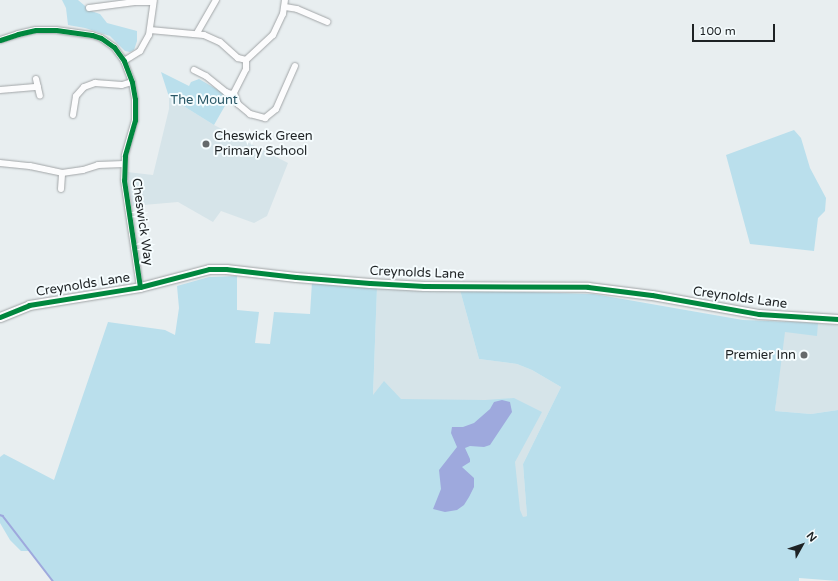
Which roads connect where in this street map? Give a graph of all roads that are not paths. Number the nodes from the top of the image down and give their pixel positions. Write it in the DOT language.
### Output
graph roads {
  1 [pos="216,0"];
  2 [pos="285,0"];
  3 [pos="153,1"];
  4 [pos="285,7"];
  5 [pos="89,8"];
  6 [pos="327,22"];
  7 [pos="150,30"];
  8 [pos="197,34"];
  9 [pos="0,40"];
  10 [pos="246,60"];
  11 [pos="124,61"];
  12 [pos="295,66"];
  13 [pos="194,70"];
  14 [pos="36,79"];
  15 [pos="132,82"];
  16 [pos="38,87"];
  17 [pos="0,90"];
  18 [pos="234,93"];
  19 [pos="40,96"];
  20 [pos="73,115"];
  21 [pos="0,163"];
  22 [pos="124,164"];
  23 [pos="62,173"];
  24 [pos="61,189"];
  25 [pos="140,287"];
  26 [pos="0,317"];
  27 [pos="838,319"];
  1 -- 8 [label="street"];
  2 -- 4 [label="street"];
  3 -- 5 [label="street"];
  3 -- 7 [label="street"];
  4 -- 6 [label="street"];
  4 -- 10 [label="street"];
  7 -- 8 [label="street"];
  7 -- 11 [label="street"];
  8 -- 10 [label="street"];
  9 -- 11 [label="street, Cheswick Way"];
  10 -- 18 [label="street"];
  11 -- 15 [label="street, Cheswick Way"];
  12 -- 18 [label="street"];
  13 -- 18 [label="street"];
  14 -- 16 [label="street"];
  15 -- 20 [label="street"];
  15 -- 22 [label="street, Cheswick Way"];
  16 -- 17 [label="street"];
  16 -- 19 [label="street"];
  21 -- 23 [label="street"];
  22 -- 23 [label="street"];
  22 -- 25 [label="street, Cheswick Way"];
  23 -- 24 [label="street"];
  25 -- 26 [label="street, Creynolds Lane"];
  25 -- 27 [label="street, Creynolds Lane"];
}
